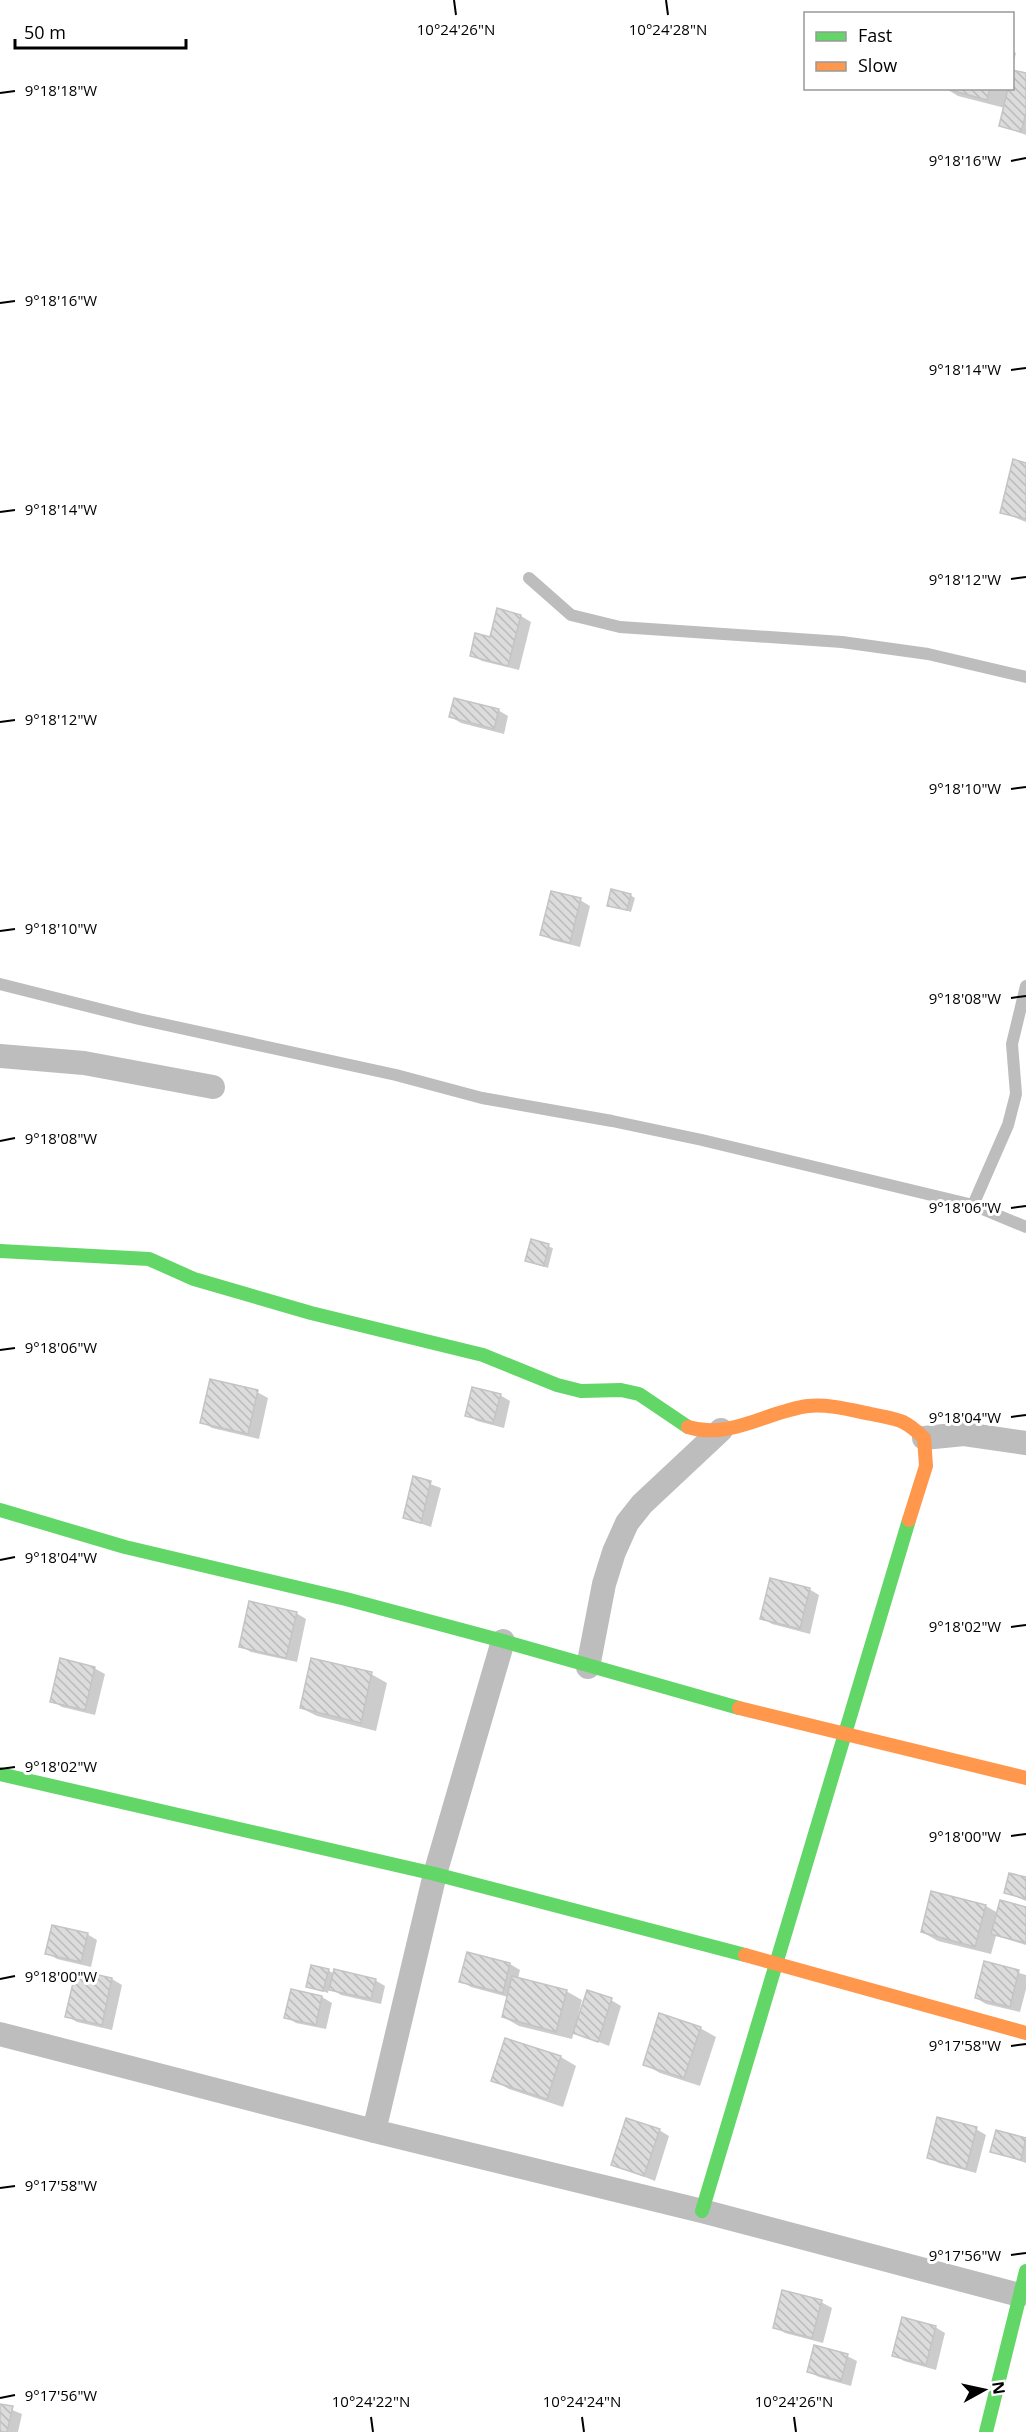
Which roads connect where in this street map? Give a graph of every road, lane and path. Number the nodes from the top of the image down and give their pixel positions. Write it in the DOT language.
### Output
graph roads {
  1 [pos="529,578"];
  2 [pos="1026,677"];
  3 [pos="0,984"];
  4 [pos="1026,986"];
  5 [pos="0,1056"];
  6 [pos="213,1087"];
  7 [pos="973,1205"];
  8 [pos="1026,1227"];
  9 [pos="0,1251"];
  10 [pos="721,1430"];
  11 [pos="924,1438"];
  12 [pos="1026,1443"];
  13 [pos="0,1510"];
  14 [pos="503,1641"];
  15 [pos="588,1667"];
  16 [pos="847,1733"];
  17 [pos="0,1774"];
  18 [pos="1026,1778"];
  19 [pos="435,1874"];
  20 [pos="777,1963"];
  21 [pos="1026,2032"];
  22 [pos="0,2034"];
  23 [pos="374,2132"];
  24 [pos="702,2211"];
  25 [pos="1026,2271"];
  26 [pos="1019,2295"];
  27 [pos="986,2432"];
  1 -- 2 [label="lane"];
  3 -- 7 [label="lane"];
  4 -- 7 [label="lane"];
  5 -- 6 [label="street"];
  7 -- 8 [label="lane"];
  9 -- 10 [label="street"];
  10 -- 11 [label="street"];
  10 -- 15 [label="street"];
  11 -- 12 [label="street"];
  11 -- 16 [label="street"];
  13 -- 14 [label="street"];
  14 -- 15 [label="street"];
  14 -- 19 [label="street"];
  15 -- 16 [label="street"];
  16 -- 18 [label="street"];
  16 -- 20 [label="street"];
  17 -- 19 [label="street"];
  19 -- 20 [label="street"];
  19 -- 23 [label="street"];
  20 -- 21 [label="street"];
  20 -- 24 [label="street"];
  22 -- 23 [label="street"];
  23 -- 24 [label="street"];
  24 -- 26 [label="street"];
  25 -- 26 [label="street"];
  26 -- 27 [label="street"];
}
